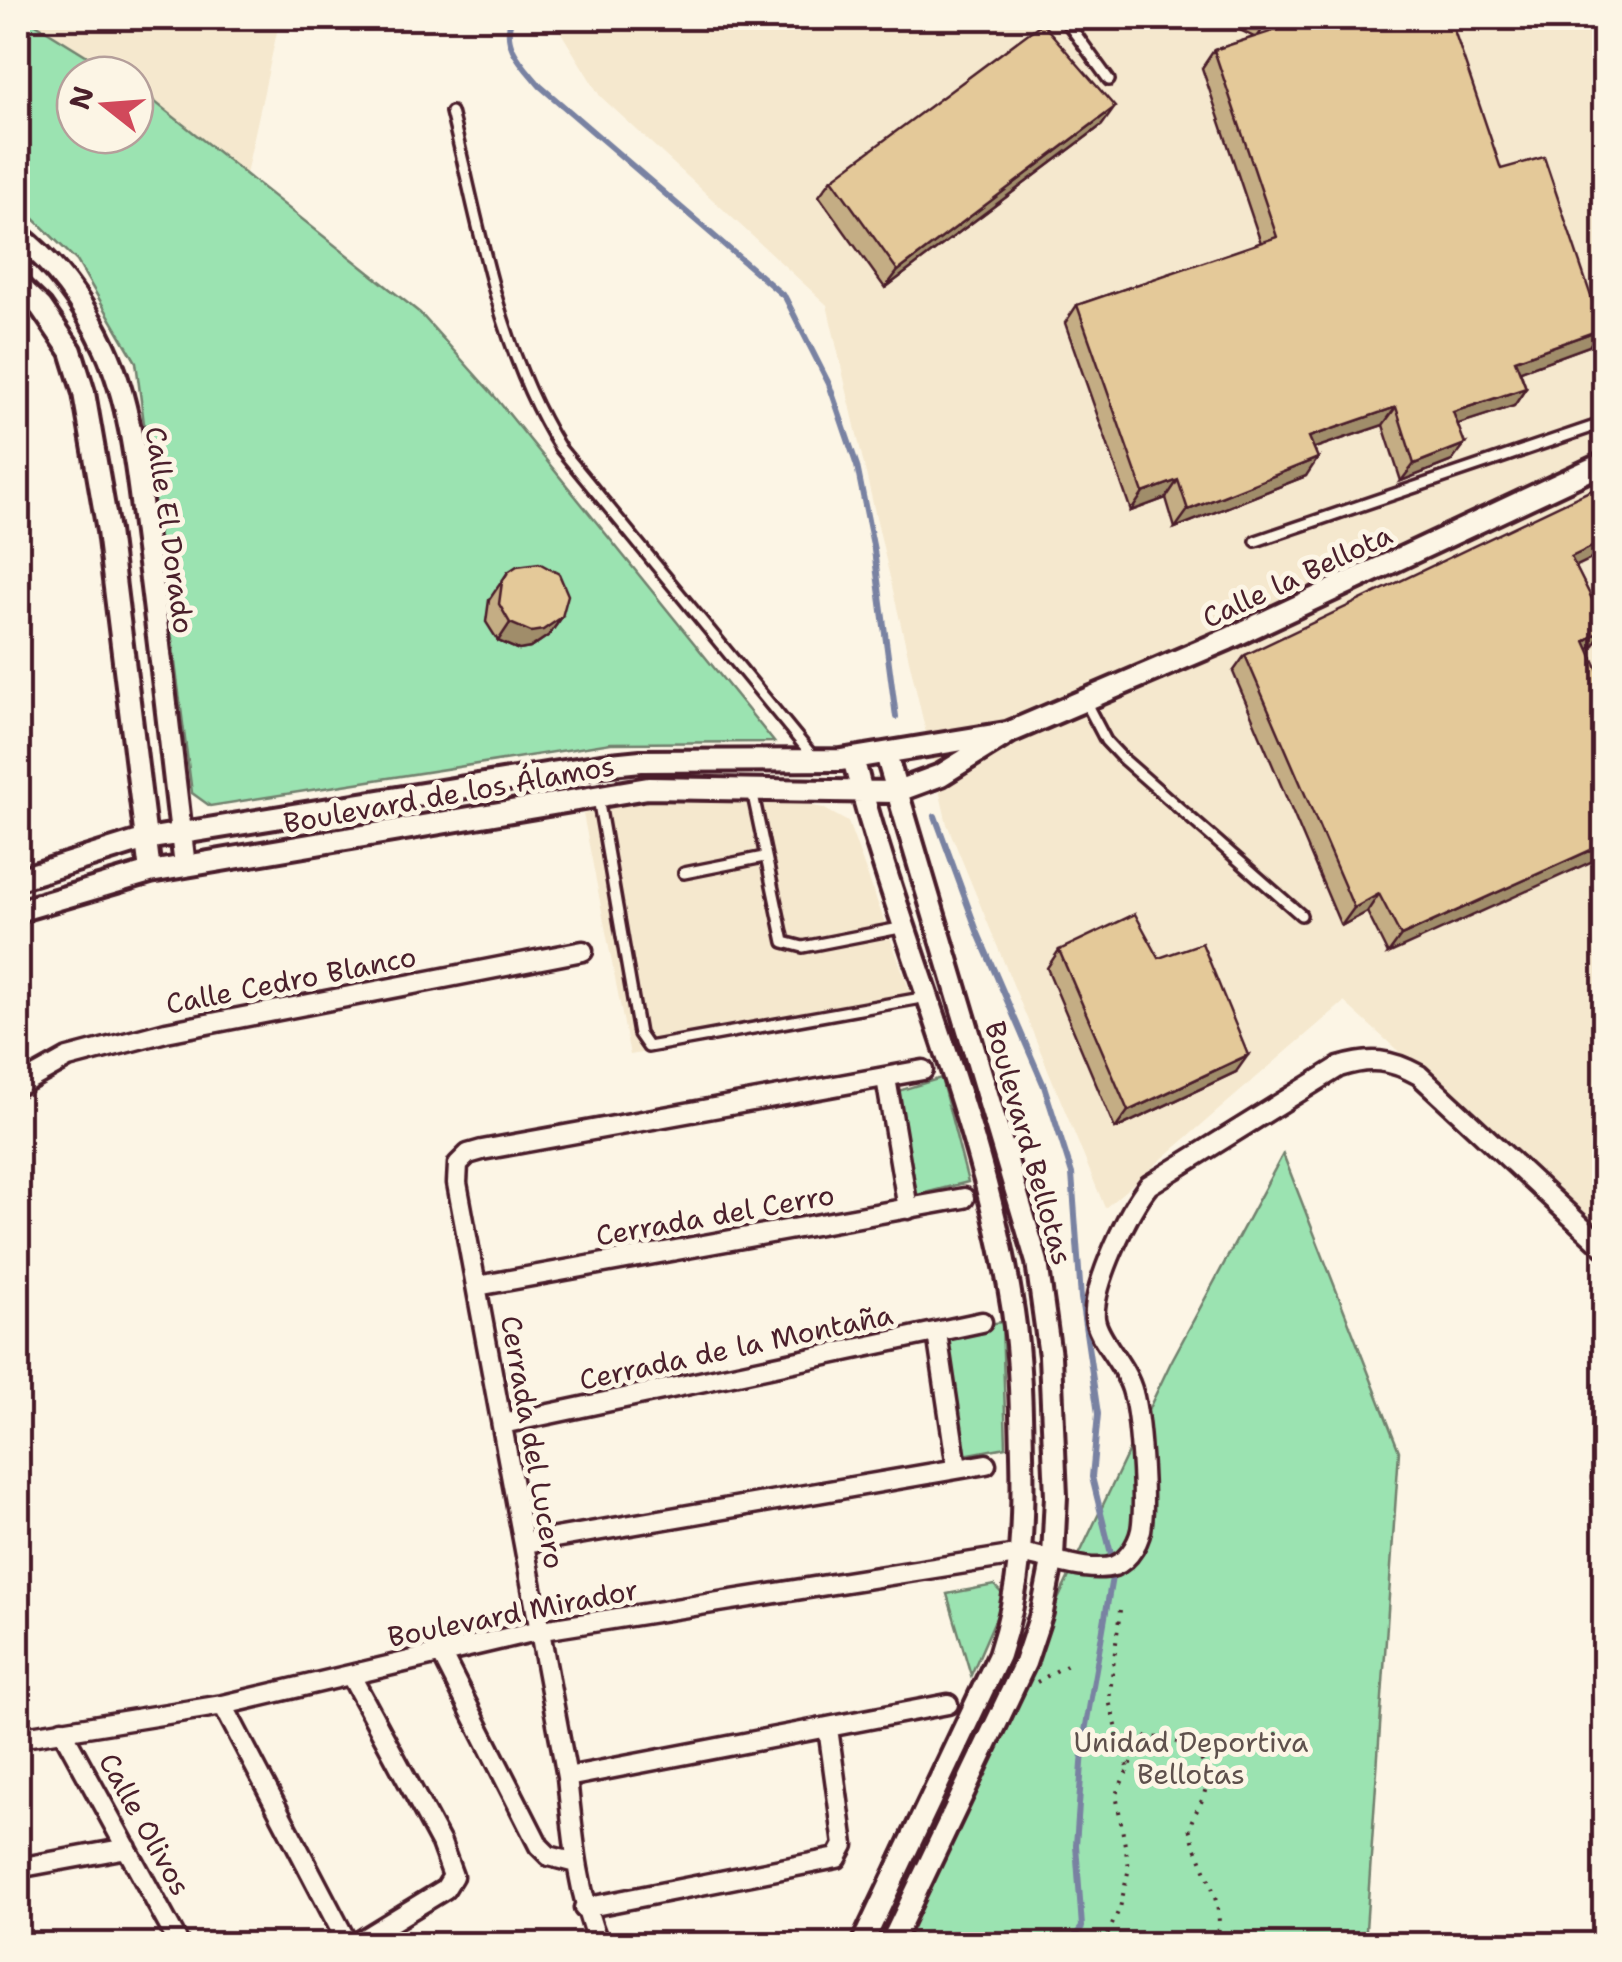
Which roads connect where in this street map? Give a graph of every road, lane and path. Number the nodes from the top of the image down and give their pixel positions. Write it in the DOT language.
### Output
graph roads {
  1 [pos="1064,18"];
  2 [pos="1109,80"];
  3 [pos="451,112"];
  4 [pos="18,235"];
  5 [pos="18,285"];
  6 [pos="1604,423"];
  7 [pos="1598,466"];
  8 [pos="1604,492"];
  9 [pos="1256,541"];
  10 [pos="1086,703"];
  11 [pos="1010,732"];
  12 [pos="886,754"];
  13 [pos="853,758"];
  14 [pos="816,760"];
  15 [pos="751,787"];
  16 [pos="896,792"];
  17 [pos="862,794"];
  18 [pos="598,796"];
  19 [pos="181,834"];
  20 [pos="146,839"];
  21 [pos="764,856"];
  22 [pos="186,866"];
  23 [pos="150,872"];
  24 [pos="684,873"];
  25 [pos="18,879"];
  26 [pos="18,911"];
  27 [pos="1301,915"];
  28 [pos="906,927"];
  29 [pos="582,951"];
  30 [pos="928,997"];
  31 [pos="976,1056"];
  32 [pos="948,1063"];
  33 [pos="923,1070"];
  34 [pos="886,1078"];
  35 [pos="18,1086"];
  36 [pos="1015,1184"];
  37 [pos="986,1193"];
  38 [pos="964,1198"];
  39 [pos="908,1209"];
  40 [pos="1604,1247"];
  41 [pos="477,1286"];
  42 [pos="1045,1306"];
  43 [pos="1014,1314"];
  44 [pos="982,1322"];
  45 [pos="937,1333"];
  46 [pos="502,1424"];
  47 [pos="986,1464"];
  48 [pos="957,1468"];
  49 [pos="526,1543"];
  50 [pos="1023,1554"];
  51 [pos="1053,1557"];
  52 [pos="1120,1610"];
  53 [pos="536,1631"];
  54 [pos="440,1652"];
  55 [pos="351,1676"];
  56 [pos="1008,1700"];
  57 [pos="978,1703"];
  58 [pos="948,1704"];
  59 [pos="223,1705"];
  60 [pos="828,1728"];
  61 [pos="62,1730"];
  62 [pos="18,1738"];
  63 [pos="1128,1771"];
  64 [pos="566,1778"];
  65 [pos="127,1848"];
  66 [pos="576,1863"];
  67 [pos="18,1868"];
  68 [pos="889,1890"];
  69 [pos="914,1902"];
  70 [pos="584,1908"];
  71 [pos="180,1944"];
  72 [pos="351,1944"];
  73 [pos="599,1944"];
  74 [pos="862,1944"];
  75 [pos="891,1944"];
  76 [pos="1103,1944"];
  77 [pos="1216,1944"];
  1 -- 2 [label="lane"];
  3 -- 14 [label="lane"];
  4 -- 19 [label="street, Calle El Dorado"];
  5 -- 20 [label="street"];
  6 -- 9 [label="lane"];
  7 -- 8 [label="lane"];
  7 -- 10 [label="street, Calle la Bellota"];
  10 -- 11 [label="street, Calle la Bellota"];
  10 -- 27 [label="lane"];
  11 -- 12 [label="street, Calle la Bellota"];
  11 -- 16 [label="street, Calle la Bellota"];
  12 -- 13 [label="street, Boulevard de los Álamos"];
  12 -- 16 [label="street, Boulevard Bellotas"];
  13 -- 14 [label="street, Boulevard de los Álamos"];
  13 -- 17 [label="street, Boulevard Bellotas"];
  14 -- 19 [label="street, Boulevard de los Álamos"];
  15 -- 17 [label="street, Boulevard de los Álamos"];
  15 -- 18 [label="street, Boulevard de los Álamos"];
  15 -- 21 [label="lane"];
  16 -- 17 [label="street, Boulevard de los Álamos"];
  16 -- 31 [label="street, Boulevard Bellotas"];
  17 -- 28 [label="street, Boulevard Bellotas"];
  18 -- 22 [label="street, Boulevard de los Álamos"];
  18 -- 30 [label="lane"];
  19 -- 20 [label="street, Boulevard de los Álamos"];
  19 -- 22 [label="street, Calle El Dorado"];
  20 -- 23 [label="street"];
  20 -- 25 [label="street, Boulevard de los Álamos"];
  21 -- 24 [label="lane"];
  21 -- 28 [label="lane"];
  22 -- 23 [label="street, Boulevard de los Álamos"];
  23 -- 26 [label="street, Boulevard de los Álamos"];
  28 -- 30 [label="street, Boulevard Bellotas"];
  29 -- 35 [label="street, Calle Cedro Blanco"];
  30 -- 32 [label="street, Boulevard Bellotas"];
  31 -- 32 [label="street"];
  31 -- 36 [label="street, Boulevard Bellotas"];
  32 -- 37 [label="street, Boulevard Bellotas"];
  33 -- 34 [label="street"];
  34 -- 39 [label="street"];
  34 -- 41 [label="street, Cerrada del Lucero"];
  36 -- 37 [label="street"];
  36 -- 42 [label="street, Boulevard Bellotas"];
  37 -- 43 [label="street, Boulevard Bellotas"];
  38 -- 39 [label="street, Cerrada del Cerro"];
  39 -- 41 [label="street, Cerrada del Cerro"];
  40 -- 51 [label="street, Boulevard Mirador"];
  41 -- 46 [label="street, Cerrada del Lucero"];
  42 -- 43 [label="street"];
  42 -- 51 [label="street, Boulevard Bellotas"];
  43 -- 50 [label="street, Boulevard Bellotas"];
  44 -- 45 [label="street, Cerrada de la Montaña"];
  45 -- 46 [label="street, Cerrada de la Montaña"];
  45 -- 48 [label="street"];
  46 -- 49 [label="street, Cerrada del Lucero"];
  47 -- 48 [label="street"];
  48 -- 49 [label="street"];
  49 -- 53 [label="street, Cerrada del Lucero"];
  50 -- 51 [label="street, Boulevard Mirador"];
  50 -- 53 [label="street, Boulevard Mirador"];
  50 -- 57 [label="street, Boulevard Bellotas"];
  51 -- 56 [label="street, Boulevard Bellotas"];
  52 -- 63 [label="path"];
  53 -- 54 [label="street, Boulevard Mirador"];
  53 -- 64 [label="street, Cerrada del Lucero"];
  54 -- 55 [label="street, Boulevard Mirador"];
  54 -- 66 [label="street"];
  55 -- 59 [label="street, Boulevard Mirador"];
  55 -- 72 [label="street"];
  56 -- 57 [label="street"];
  56 -- 69 [label="street, Boulevard Bellotas"];
  57 -- 68 [label="street, Boulevard Bellotas"];
  58 -- 60 [label="street"];
  59 -- 61 [label="street, Boulevard Mirador"];
  59 -- 72 [label="street"];
  60 -- 64 [label="street"];
  60 -- 70 [label="street"];
  61 -- 62 [label="street, Boulevard Mirador"];
  61 -- 65 [label="street, Calle Olivos"];
  63 -- 76 [label="path"];
  63 -- 77 [label="path"];
  64 -- 66 [label="street, Cerrada del Lucero"];
  65 -- 67 [label="street"];
  65 -- 71 [label="street, Calle Olivos"];
  66 -- 70 [label="street, Cerrada del Lucero"];
  68 -- 69 [label="street"];
  68 -- 74 [label="street, Boulevard Bellotas"];
  69 -- 75 [label="street, Boulevard Bellotas"];
  70 -- 73 [label="street, Cerrada del Lucero"];
}
